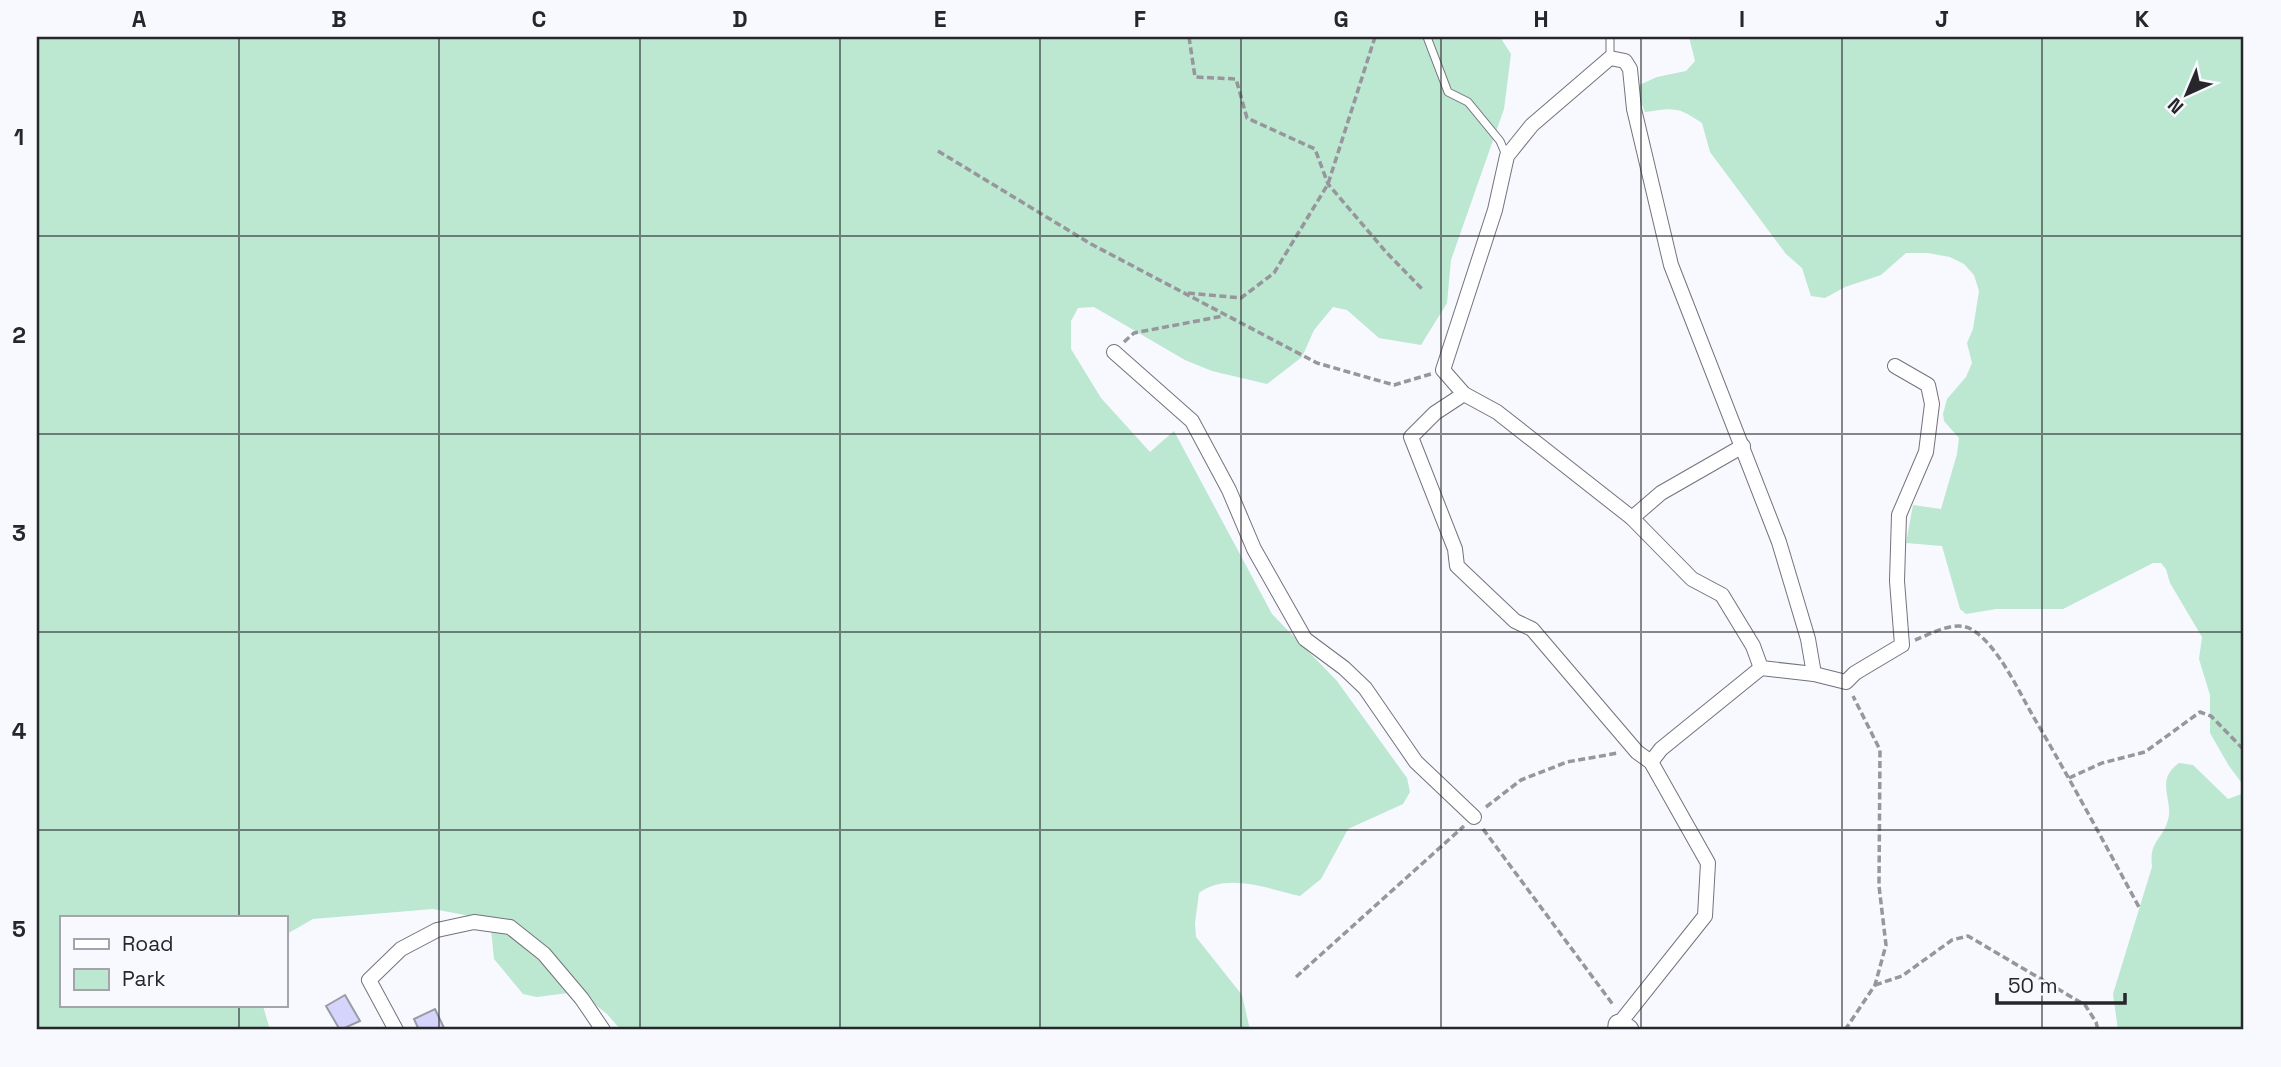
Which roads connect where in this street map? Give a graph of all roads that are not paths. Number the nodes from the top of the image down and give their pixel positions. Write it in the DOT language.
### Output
graph roads {
  1 [pos="1427,37"];
  2 [pos="1610,37"];
  3 [pos="1610,58"];
  4 [pos="1507,156"];
  5 [pos="1114,352"];
  6 [pos="1895,366"];
  7 [pos="1464,394"];
  8 [pos="1743,446"];
  9 [pos="1633,518"];
  10 [pos="1761,668"];
  11 [pos="1814,674"];
  12 [pos="1651,762"];
  13 [pos="1474,817"];
  14 [pos="1620,1028"];
  15 [pos="396,1030"];
  16 [pos="603,1030"];
  1 -- 4 [label="lane"];
  2 -- 3 [label="lane"];
  3 -- 4 [label="street"];
  3 -- 8 [label="street"];
  4 -- 7 [label="street"];
  5 -- 13 [label="street"];
  6 -- 11 [label="street"];
  7 -- 9 [label="street"];
  7 -- 12 [label="street"];
  8 -- 9 [label="street"];
  8 -- 11 [label="street"];
  9 -- 10 [label="street"];
  10 -- 11 [label="street"];
  10 -- 12 [label="street"];
  12 -- 14 [label="street"];
  15 -- 16 [label="street"];
}
